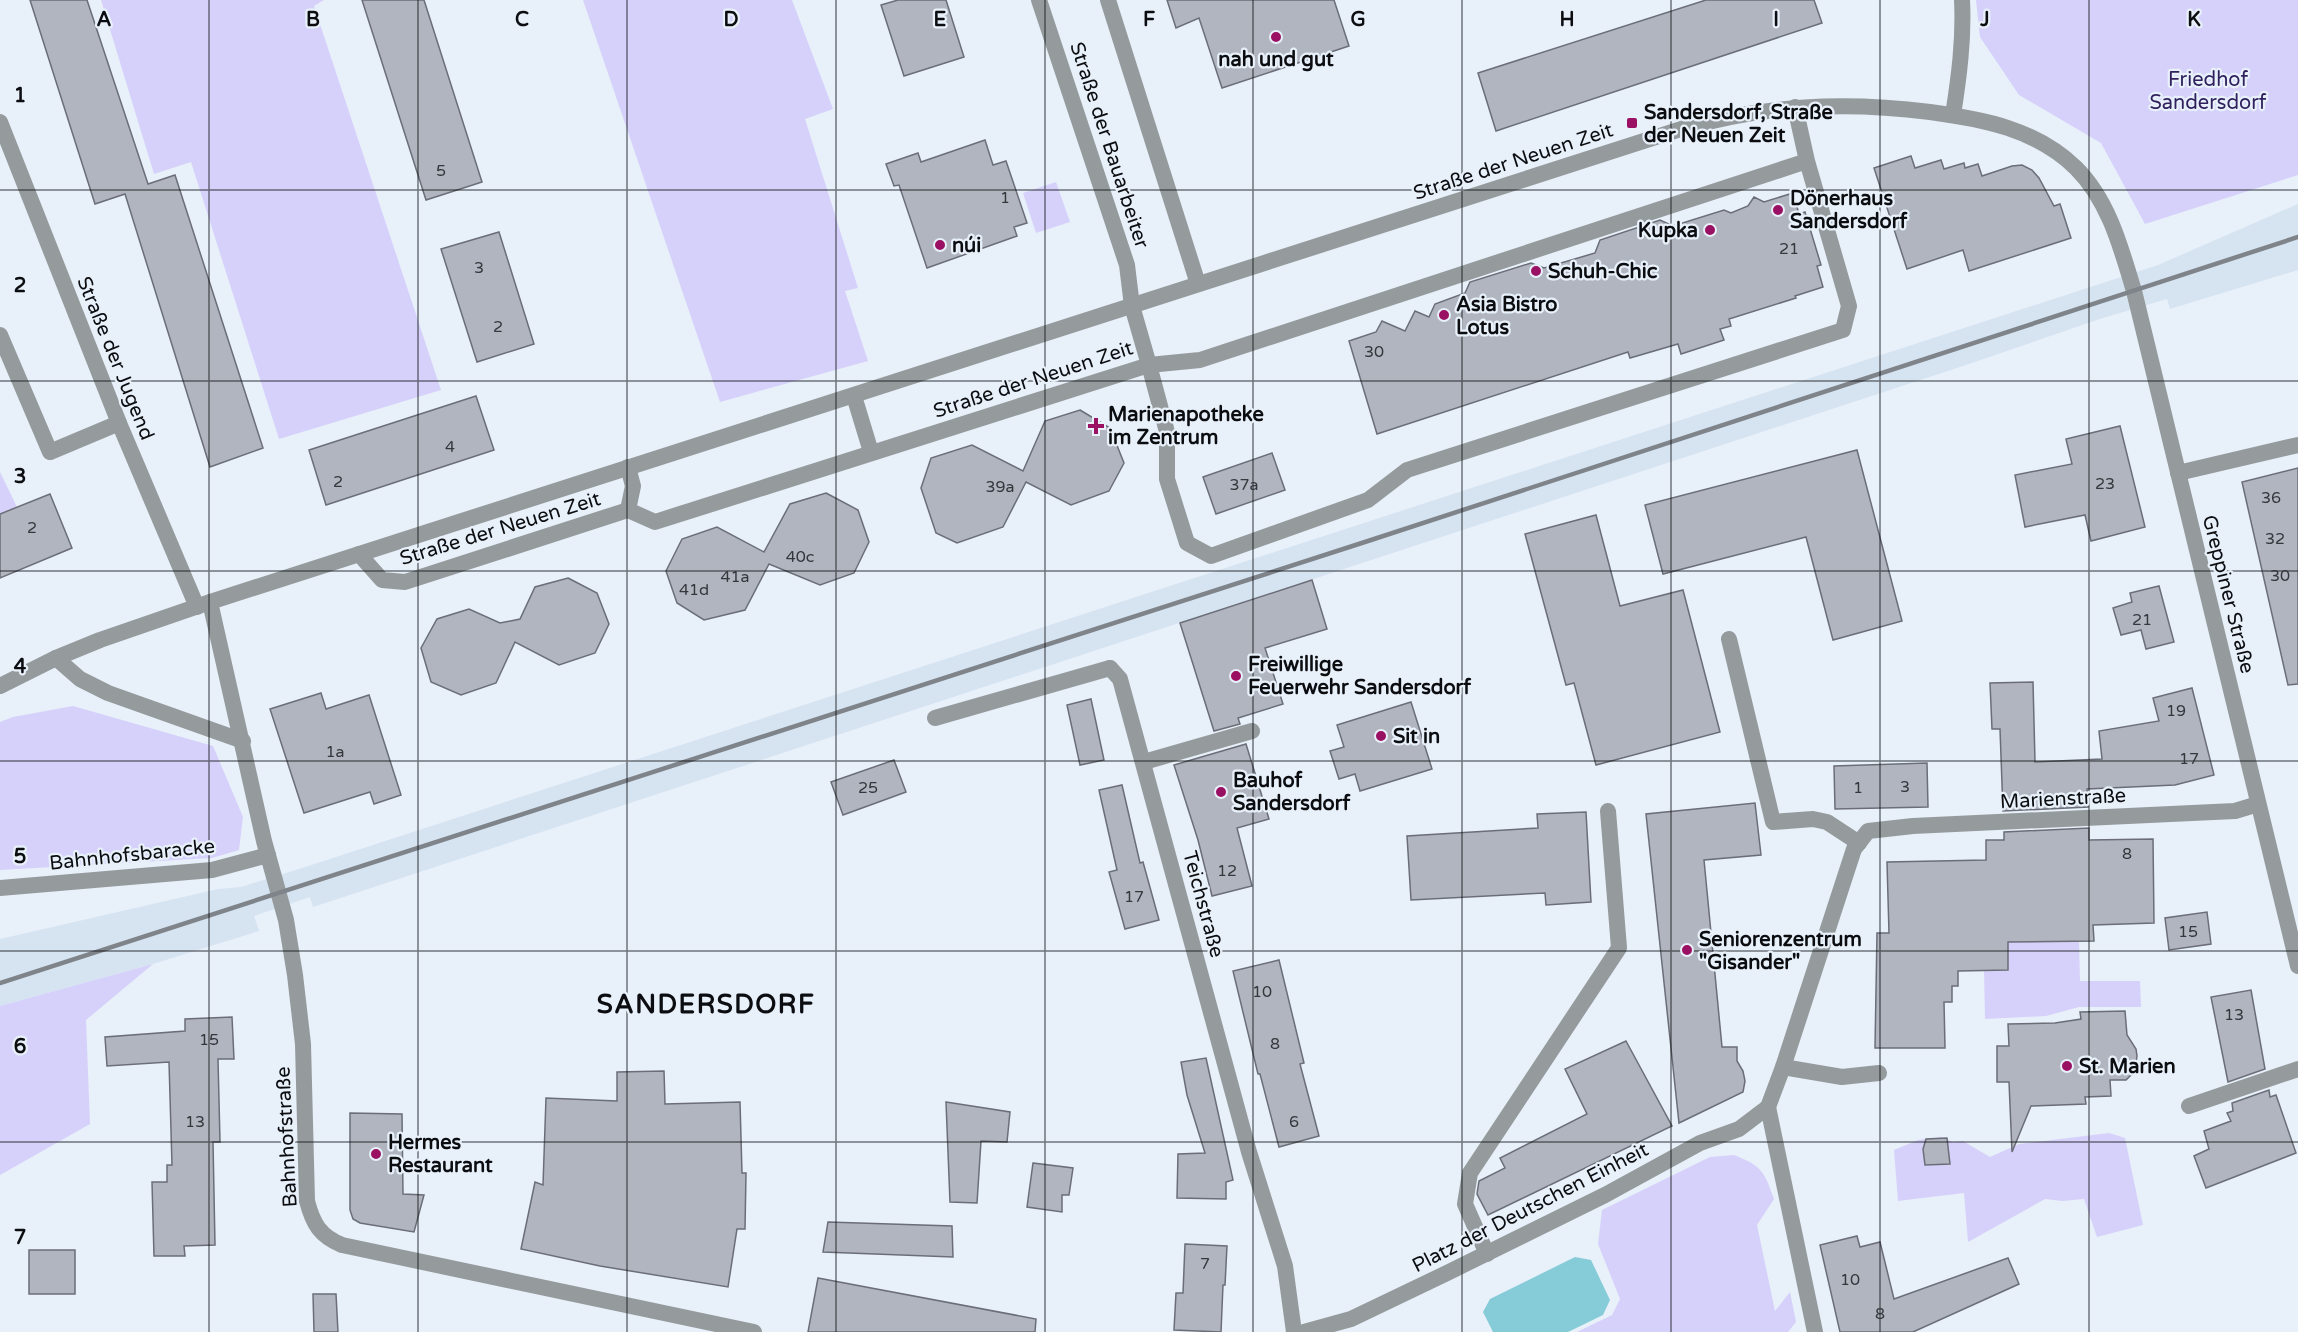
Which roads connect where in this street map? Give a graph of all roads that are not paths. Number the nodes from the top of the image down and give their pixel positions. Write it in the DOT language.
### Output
graph roads {
  1 [pos="1039,0"];
  2 [pos="1108,0"];
  3 [pos="1962,0"];
  4 [pos="1795,107"];
  5 [pos="1953,115"];
  6 [pos="0,122"];
  7 [pos="1807,160"];
  8 [pos="2116,234"];
  9 [pos="1198,284"];
  10 [pos="1132,306"];
  11 [pos="0,335"];
  12 [pos="1149,365"];
  13 [pos="854,396"];
  14 [pos="119,423"];
  15 [pos="2298,445"];
  16 [pos="871,452"];
  17 [pos="628,467"];
  18 [pos="2178,473"];
  19 [pos="628,510"];
  20 [pos="359,554"];
  21 [pos="204,605"];
  22 [pos="1729,639"];
  23 [pos="56,658"];
  24 [pos="0,686"];
  25 [pos="935,718"];
  26 [pos="1252,731"];
  27 [pos="243,741"];
  28 [pos="1144,762"];
  29 [pos="2258,804"];
  30 [pos="1608,811"];
  31 [pos="1864,837"];
  32 [pos="268,855"];
  33 [pos="0,888"];
  34 [pos="2298,966"];
  35 [pos="1783,1067"];
  36 [pos="2298,1069"];
  37 [pos="1879,1073"];
  38 [pos="2189,1106"];
  39 [pos="1768,1107"];
  40 [pos="1487,1254"];
  41 [pos="754,1332"];
  42 [pos="1294,1332"];
  43 [pos="1304,1332"];
  44 [pos="1815,1332"];
  1 -- 10 [label="street, Straße der Bauarbeiter"];
  2 -- 9 [label="street, Straße der Bauarbeiter"];
  3 -- 5 [label="street"];
  4 -- 5 [label="street, Straße der Neuen Zeit"];
  4 -- 7 [label="street"];
  4 -- 9 [label="street, Straße der Neuen Zeit"];
  5 -- 8 [label="street, Straße der Neuen Zeit"];
  6 -- 14 [label="street, Straße der Jugend"];
  7 -- 12 [label="street"];
  7 -- 12 [label="street"];
  8 -- 18 [label="street, Greppiner Straße"];
  9 -- 10 [label="street, Straße der Neuen Zeit"];
  10 -- 12 [label="street, Straße der Neuen Zeit"];
  10 -- 13 [label="street, Straße der Neuen Zeit"];
  11 -- 14 [label="street"];
  12 -- 16 [label="street, Straße der Neuen Zeit"];
  13 -- 16 [label="street"];
  13 -- 17 [label="street, Straße der Neuen Zeit"];
  14 -- 21 [label="street, Straße der Jugend"];
  15 -- 18 [label="street"];
  16 -- 19 [label="street, Straße der Neuen Zeit"];
  17 -- 19 [label="street, Straße der Neuen Zeit"];
  17 -- 20 [label="street, Straße der Neuen Zeit"];
  18 -- 29 [label="street, Greppiner Straße"];
  19 -- 20 [label="street, Straße der Neuen Zeit"];
  20 -- 21 [label="street, Straße der Neuen Zeit"];
  21 -- 23 [label="street, Straße der Neuen Zeit"];
  21 -- 27 [label="street, Bahnhofstraße"];
  22 -- 31 [label="street"];
  23 -- 24 [label="street, Straße der Neuen Zeit"];
  23 -- 27 [label="street"];
  25 -- 28 [label="street, Teichstraße"];
  26 -- 28 [label="street"];
  27 -- 32 [label="street, Bahnhofstraße"];
  28 -- 42 [label="street, Teichstraße"];
  29 -- 31 [label="street, Marienstraße"];
  29 -- 34 [label="street, Greppiner Straße"];
  30 -- 40 [label="street"];
  31 -- 35 [label="street"];
  32 -- 33 [label="street, Bahnhofsbaracke"];
  32 -- 41 [label="street, Bahnhofstraße"];
  35 -- 37 [label="street"];
  35 -- 39 [label="street"];
  36 -- 38 [label="street"];
  39 -- 40 [label="street, Platz der Deutschen Einheit"];
  39 -- 44 [label="street"];
  40 -- 43 [label="street, Platz der Deutschen Einheit"];
}
